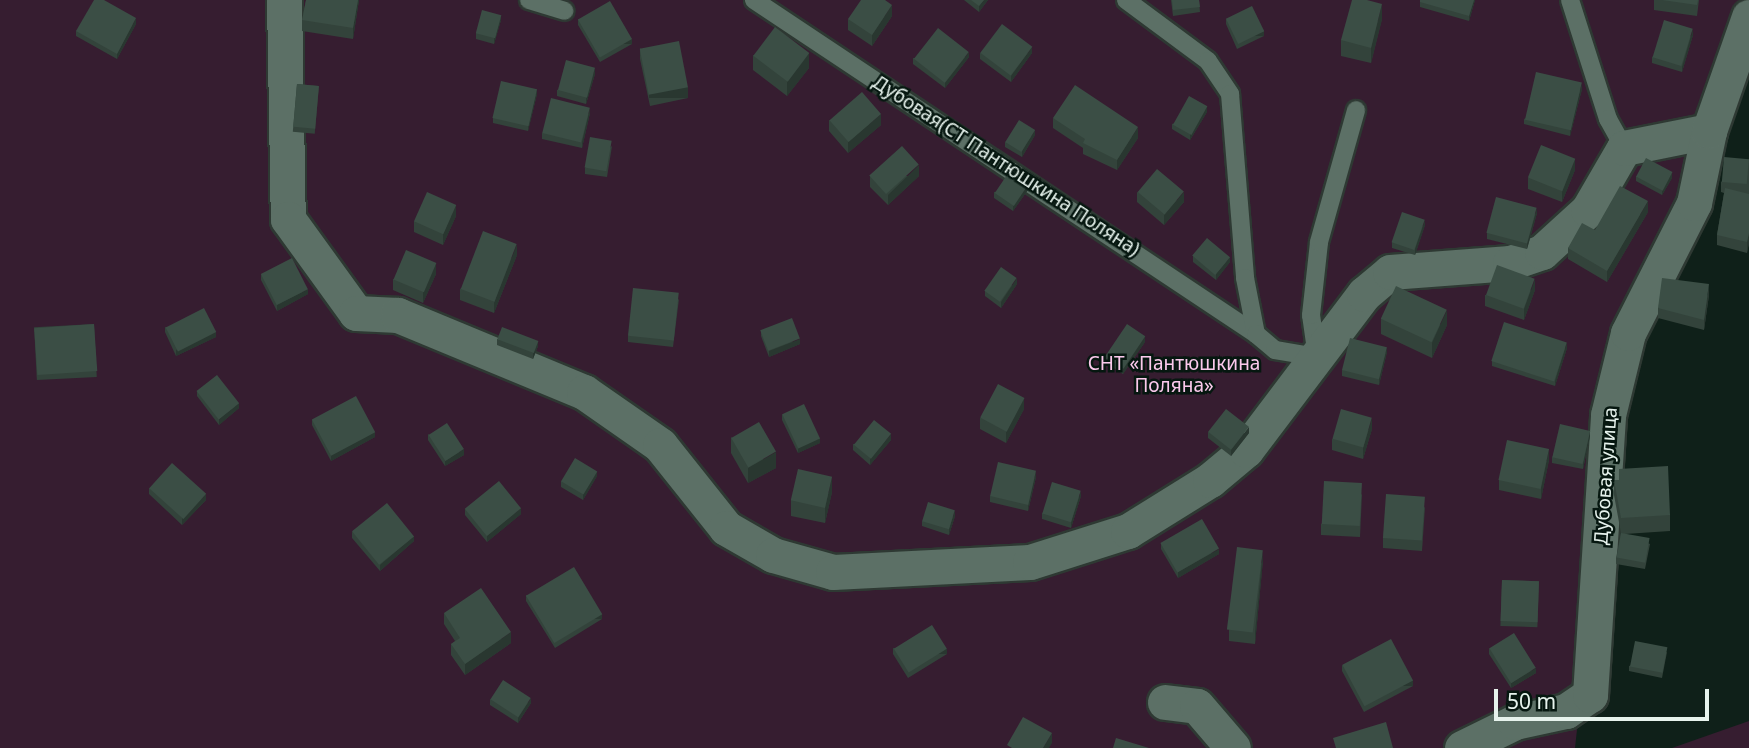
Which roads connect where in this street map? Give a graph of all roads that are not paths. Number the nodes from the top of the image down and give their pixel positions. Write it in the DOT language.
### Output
graph roads {
  1 [pos="284,0"];
  2 [pos="529,0"];
  3 [pos="754,0"];
  4 [pos="1126,0"];
  5 [pos="1570,0"];
  6 [pos="564,11"];
  7 [pos="1749,17"];
  8 [pos="1356,110"];
  9 [pos="1709,131"];
  10 [pos="1624,148"];
  11 [pos="1256,334"];
  12 [pos="1317,357"];
  13 [pos="1164,702"];
  14 [pos="1233,748"];
  15 [pos="1462,748"];
  1 -- 12 [label="street"];
  2 -- 6 [label="lane"];
  3 -- 11 [label="lane, Дубовая(СТ Пантюшкина Поляна)"];
  4 -- 11 [label="lane"];
  5 -- 10 [label="lane"];
  7 -- 9 [label="street, Дубовая улица"];
  8 -- 12 [label="lane"];
  9 -- 10 [label="street"];
  9 -- 15 [label="street, Дубовая улица"];
  10 -- 12 [label="street"];
  11 -- 12 [label="lane, Дубовая(СТ Пантюшкина Поляна)"];
  13 -- 14 [label="street"];
}
